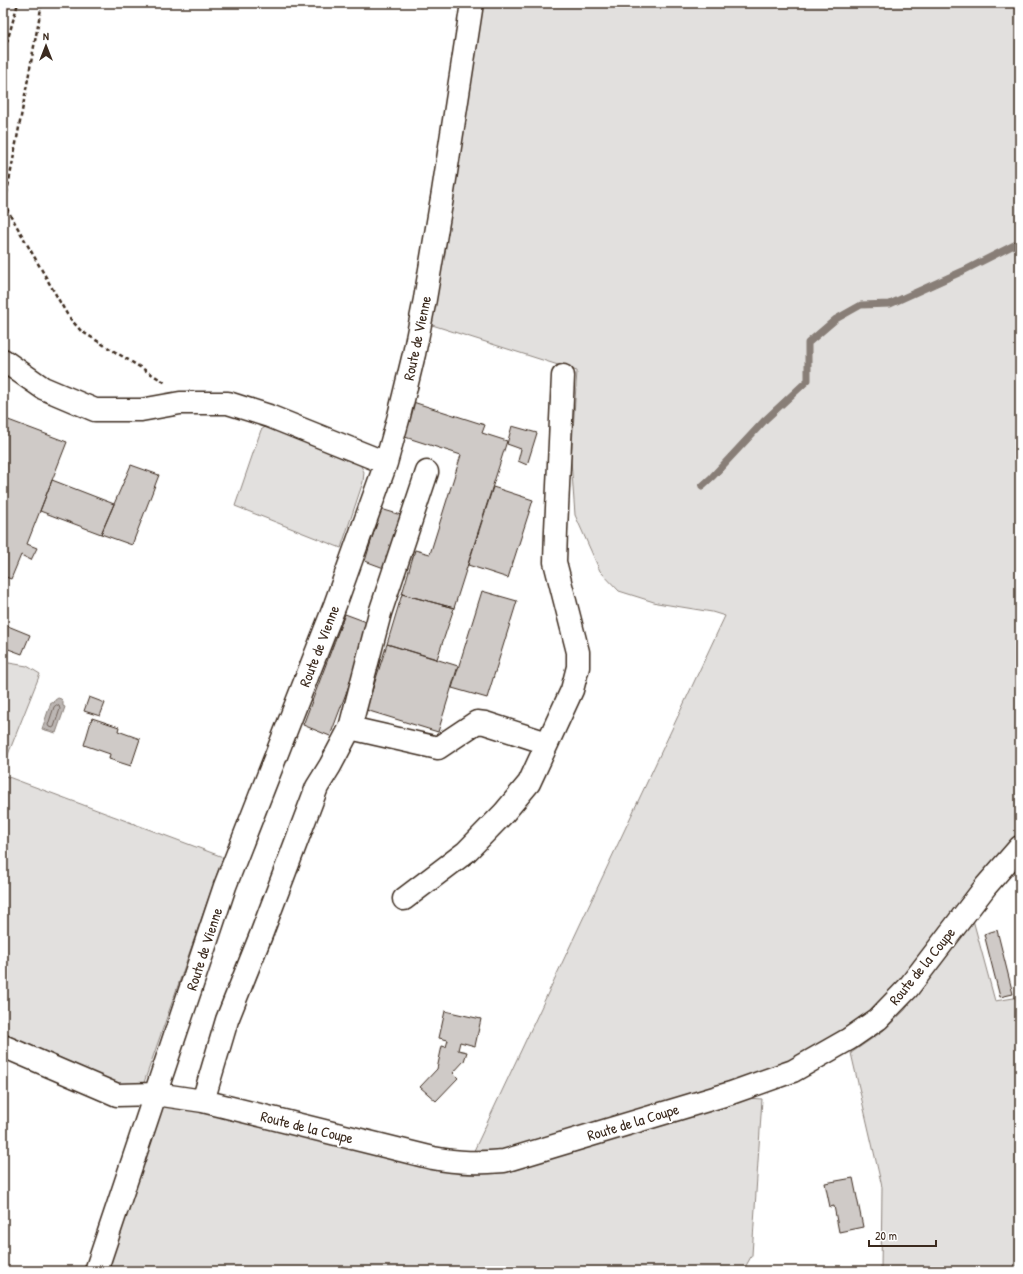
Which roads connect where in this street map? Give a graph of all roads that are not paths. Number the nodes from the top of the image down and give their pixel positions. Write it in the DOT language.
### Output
graph roads {
  1 [pos="472,3"];
  2 [pos="3,360"];
  3 [pos="563,376"];
  4 [pos="386,463"];
  5 [pos="428,472"];
  6 [pos="350,728"];
  7 [pos="547,743"];
  8 [pos="1020,847"];
  9 [pos="404,899"];
  10 [pos="3,1046"];
  11 [pos="156,1094"];
  12 [pos="203,1101"];
  13 [pos="96,1271"];
  1 -- 4 [label="street, Route de Vienne"];
  2 -- 4 [label="street"];
  3 -- 7 [label="street"];
  4 -- 11 [label="street, Route de Vienne"];
  5 -- 6 [label="street"];
  6 -- 7 [label="street"];
  6 -- 12 [label="street"];
  7 -- 9 [label="street"];
  8 -- 12 [label="street, Route de la Coupe"];
  10 -- 11 [label="street, Route de la Coupe"];
  11 -- 12 [label="street, Route de la Coupe"];
  11 -- 13 [label="street, Route de Vienne"];
}
